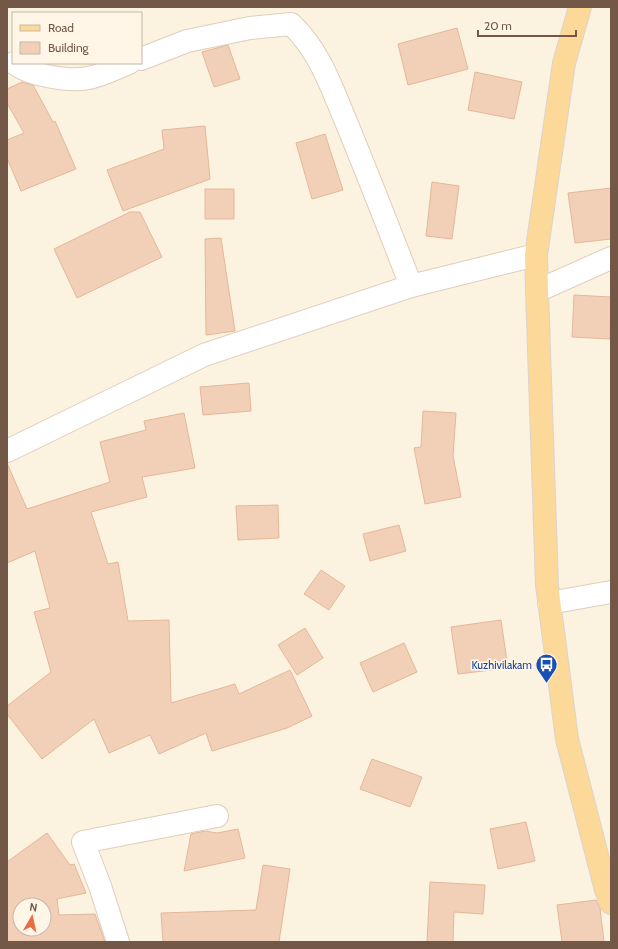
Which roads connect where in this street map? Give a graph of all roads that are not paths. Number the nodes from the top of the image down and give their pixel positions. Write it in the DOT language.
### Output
graph roads {
  1 [pos="580,7"];
  2 [pos="287,16"];
  3 [pos="142,58"];
  4 [pos="14,64"];
  5 [pos="126,64"];
  6 [pos="536,255"];
  7 [pos="611,258"];
  8 [pos="411,286"];
  9 [pos="537,291"];
  10 [pos="7,451"];
  11 [pos="611,592"];
  12 [pos="549,603"];
  13 [pos="217,816"];
  14 [pos="609,893"];
  15 [pos="118,942"];
  1 -- 6 [label="main road"];
  2 -- 3 [label="street"];
  2 -- 8 [label="street"];
  4 -- 5 [label="street"];
  6 -- 8 [label="street"];
  6 -- 9 [label="main road"];
  7 -- 9 [label="street"];
  8 -- 10 [label="street"];
  9 -- 12 [label="main road"];
  11 -- 12 [label="street"];
  12 -- 14 [label="main road"];
  13 -- 15 [label="street"];
}
